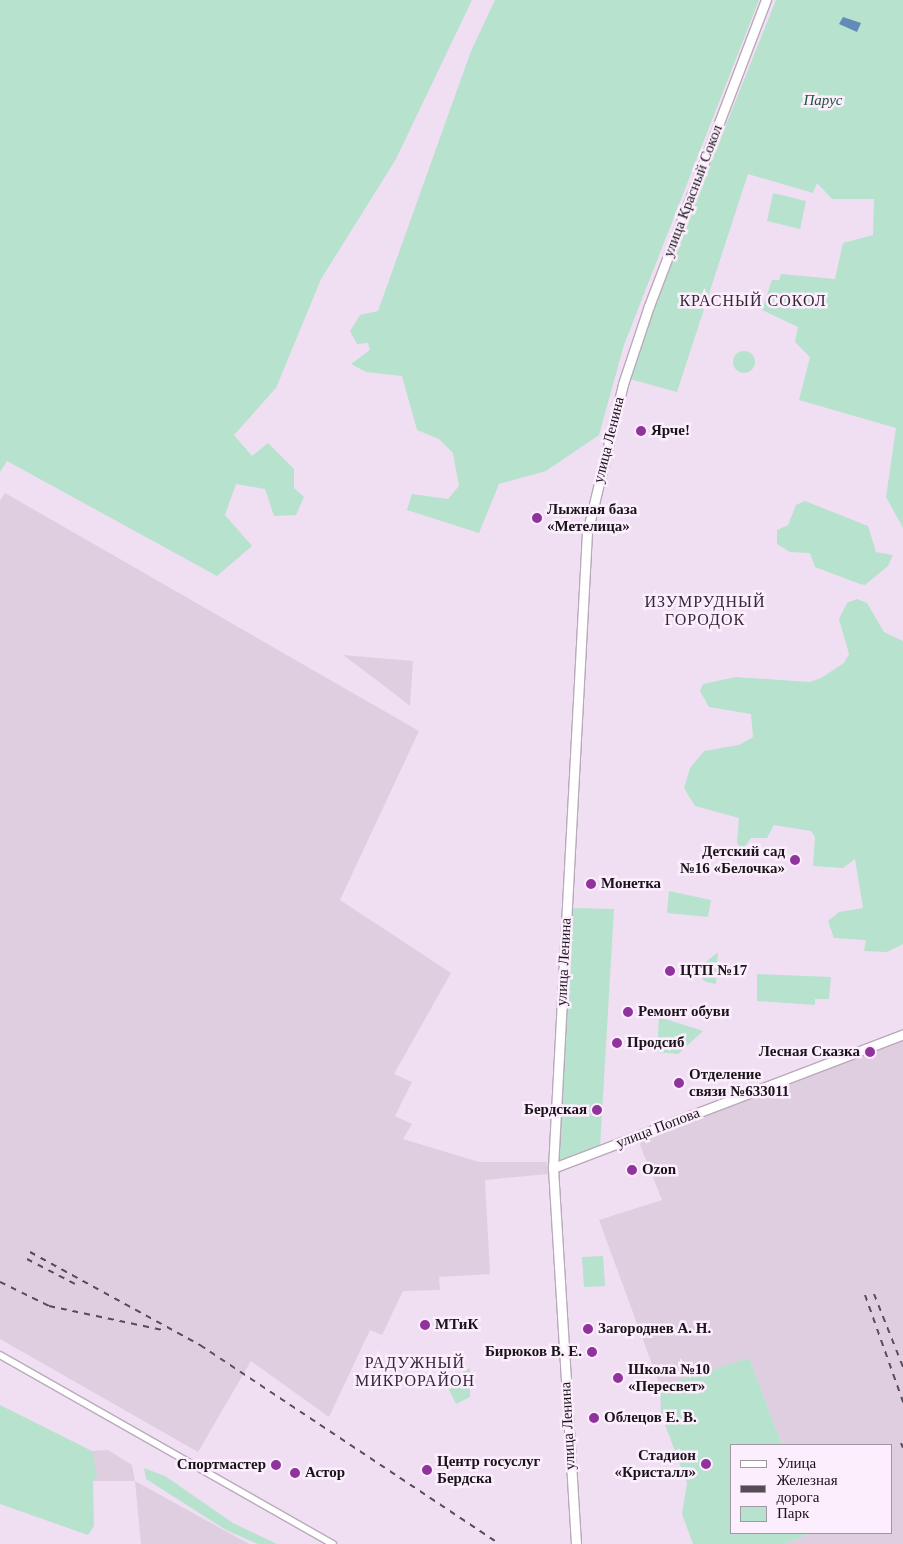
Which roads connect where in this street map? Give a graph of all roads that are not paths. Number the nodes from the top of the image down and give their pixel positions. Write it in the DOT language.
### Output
graph roads {
  1 [pos="766,0"];
  2 [pos="623,384"];
  3 [pos="903,1034"];
  4 [pos="553,1168"];
  5 [pos="0,1355"];
  6 [pos="334,1544"];
  7 [pos="576,1544"];
  1 -- 2 [label="street, улица Красный Сокол"];
  2 -- 4 [label="street, улица Ленина"];
  3 -- 4 [label="street, улица Попова"];
  4 -- 7 [label="street, улица Ленина"];
  5 -- 6 [label="street"];
}
